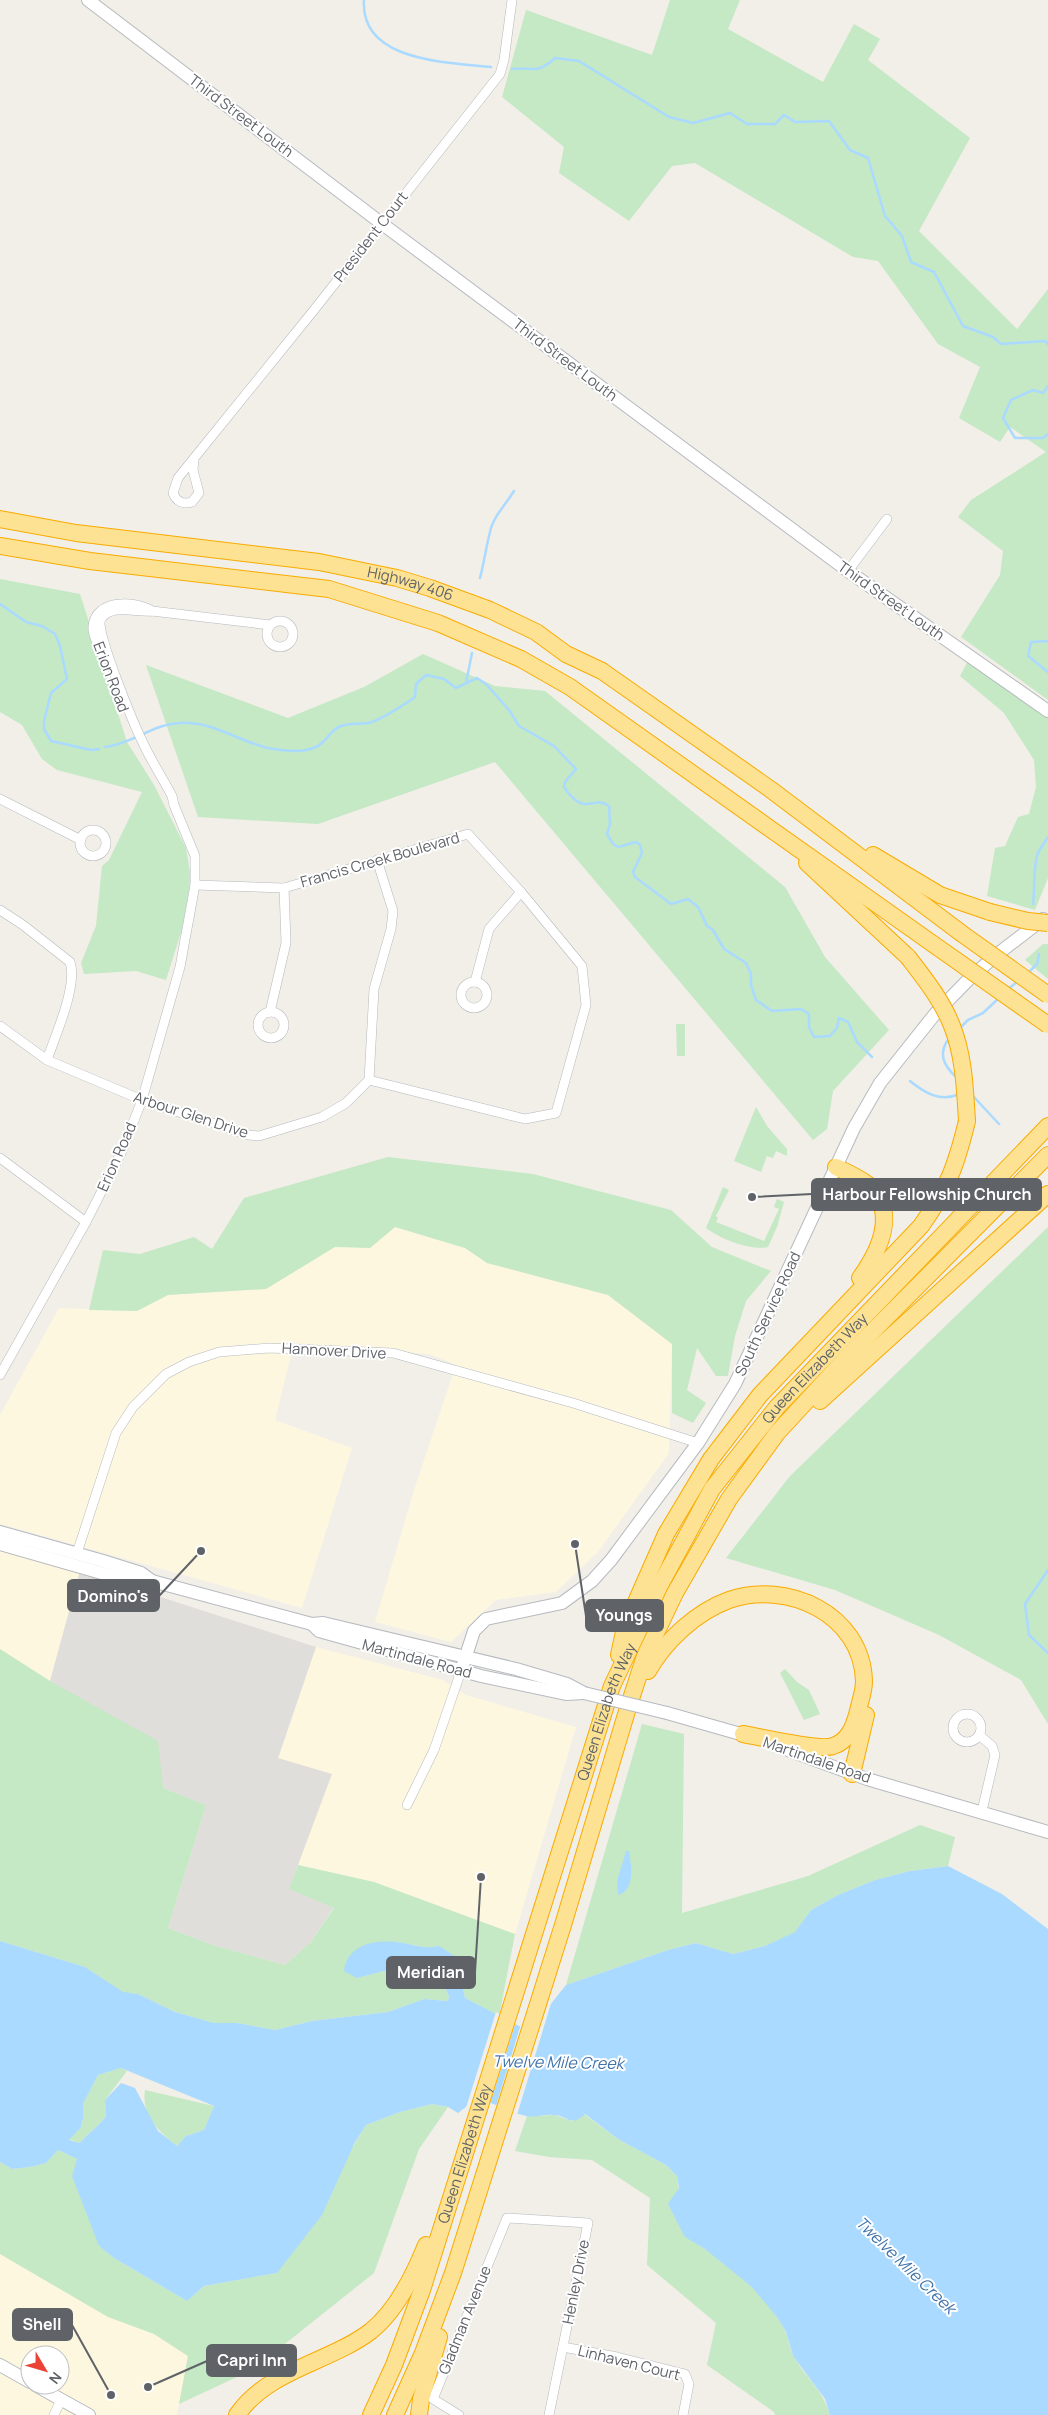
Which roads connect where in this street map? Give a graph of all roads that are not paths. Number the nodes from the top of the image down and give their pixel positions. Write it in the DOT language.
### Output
graph roads {
  1 [pos="88,0"];
  2 [pos="512,0"];
  3 [pos="382,223"];
  4 [pos="194,459"];
  5 [pos="0,519"];
  6 [pos="887,519"];
  7 [pos="0,546"];
  8 [pos="848,571"];
  9 [pos="270,625"];
  10 [pos="1048,711"];
  11 [pos="716,789"];
  12 [pos="770,789"];
  13 [pos="0,799"];
  14 [pos="81,840"];
  15 [pos="377,860"];
  16 [pos="195,885"];
  17 [pos="284,888"];
  18 [pos="521,892"];
  19 [pos="0,910"];
  20 [pos="1048,916"];
  21 [pos="1048,923"];
  22 [pos="475,982"];
  23 [pos="1048,995"];
  24 [pos="270,1012"];
  25 [pos="0,1026"];
  26 [pos="1048,1026"];
  27 [pos="47,1060"];
  28 [pos="369,1080"];
  29 [pos="142,1100"];
  30 [pos="1048,1126"];
  31 [pos="1048,1155"];
  32 [pos="0,1158"];
  33 [pos="836,1167"];
  34 [pos="1048,1184"];
  35 [pos="1048,1194"];
  36 [pos="86,1222"];
  37 [pos="987,1249"];
  38 [pos="794,1359"];
  39 [pos="0,1375"];
  40 [pos="698,1443"];
  41 [pos="729,1499"];
  42 [pos="0,1532"];
  43 [pos="0,1544"];
  44 [pos="77,1553"];
  45 [pos="152,1581"];
  46 [pos="312,1624"];
  47 [pos="465,1658"];
  48 [pos="460,1671"];
  49 [pos="612,1686"];
  50 [pos="864,1688"];
  51 [pos="584,1693"];
  52 [pos="627,1711"];
  53 [pos="743,1734"];
  54 [pos="979,1735"];
  55 [pos="852,1774"];
  56 [pos="406,1805"];
  57 [pos="982,1812"];
  58 [pos="1048,1832"];
  59 [pos="465,2148"];
  60 [pos="512,2218"];
  61 [pos="453,2273"];
  62 [pos="563,2347"];
  63 [pos="0,2366"];
  64 [pos="20,2377"];
  65 [pos="52,2395"];
  66 [pos="61,2400"];
  67 [pos="54,2415"];
  68 [pos="89,2415"];
  69 [pos="237,2415"];
  70 [pos="371,2415"];
  71 [pos="395,2415"];
  72 [pos="420,2415"];
  73 [pos="459,2415"];
  74 [pos="549,2415"];
  75 [pos="683,2415"];
  1 -- 3 [label="main road, Third Street Louth"];
  2 -- 3 [label="street, President Court"];
  3 -- 4 [label="street, President Court"];
  3 -- 8 [label="main road, Third Street Louth"];
  4 -- 4 [label="street, President Court"];
  5 -- 12 [label="highway, Highway 406"];
  6 -- 8 [label="street"];
  7 -- 11 [label="highway, Highway 406"];
  8 -- 10 [label="main road, Third Street Louth"];
  9 -- 16 [label="street, Erion Road"];
  11 -- 26 [label="highway, bridge"];
  11 -- 38 [label="highway, bridge"];
  12 -- 21 [label="highway, bridge"];
  12 -- 23 [label="highway, bridge"];
  13 -- 14 [label="street"];
  15 -- 17 [label="street, Francis Creek Boulevard"];
  15 -- 18 [label="street, Francis Creek Boulevard"];
  15 -- 28 [label="street"];
  16 -- 17 [label="street, Francis Creek Boulevard"];
  16 -- 29 [label="street, Erion Road"];
  17 -- 24 [label="street"];
  18 -- 22 [label="street"];
  18 -- 28 [label="street, Francis Creek Boulevard"];
  19 -- 27 [label="street"];
  20 -- 33 [label="main road, South Service Road"];
  25 -- 27 [label="street, Arbour Glen Drive"];
  27 -- 29 [label="street, Arbour Glen Drive"];
  28 -- 29 [label="street, Arbour Glen Drive"];
  29 -- 36 [label="street, Erion Road"];
  30 -- 49 [label="highway, Queen Elizabeth Way"];
  31 -- 41 [label="highway, Queen Elizabeth Way"];
  32 -- 36 [label="street"];
  33 -- 38 [label="highway"];
  33 -- 40 [label="main road, South Service Road"];
  34 -- 37 [label="highway"];
  35 -- 37 [label="highway"];
  36 -- 39 [label="street, Erion Road"];
  37 -- 41 [label="highway"];
  38 -- 49 [label="highway"];
  40 -- 44 [label="street, Hannover Drive"];
  40 -- 47 [label="main road, South Service Road"];
  41 -- 52 [label="highway, Queen Elizabeth Way"];
  42 -- 44 [label="main road, Martindale Road"];
  43 -- 45 [label="main road, Martindale Road"];
  44 -- 45 [label="main road, Martindale Road"];
  45 -- 46 [label="main road, Martindale Road"];
  46 -- 47 [label="main road, Martindale Road"];
  46 -- 48 [label="main road, Martindale Road"];
  47 -- 48 [label="main road, South Service Road"];
  47 -- 51 [label="main road, Martindale Road"];
  48 -- 51 [label="main road, Martindale Road"];
  48 -- 56 [label="street"];
  49 -- 59 [label="highway, Queen Elizabeth Way"];
  50 -- 52 [label="highway"];
  50 -- 53 [label="highway"];
  50 -- 55 [label="highway"];
  51 -- 53 [label="main road, Martindale Road, bridge"];
  52 -- 61 [label="highway, Queen Elizabeth Way"];
  53 -- 55 [label="main road, Martindale Road"];
  54 -- 57 [label="street"];
  55 -- 57 [label="main road, Martindale Road"];
  57 -- 58 [label="main road, Martindale Road"];
  59 -- 69 [label="highway"];
  59 -- 70 [label="highway, Queen Elizabeth Way"];
  60 -- 62 [label="street, Henley Drive"];
  60 -- 73 [label="street, Gladman Avenue"];
  61 -- 71 [label="highway, Queen Elizabeth Way"];
  61 -- 72 [label="highway"];
  62 -- 74 [label="street, Henley Drive"];
  62 -- 75 [label="street, Linhaven Court"];
  63 -- 64 [label="main road"];
  65 -- 66 [label="main road"];
  66 -- 67 [label="street"];
  66 -- 68 [label="main road"];
}
